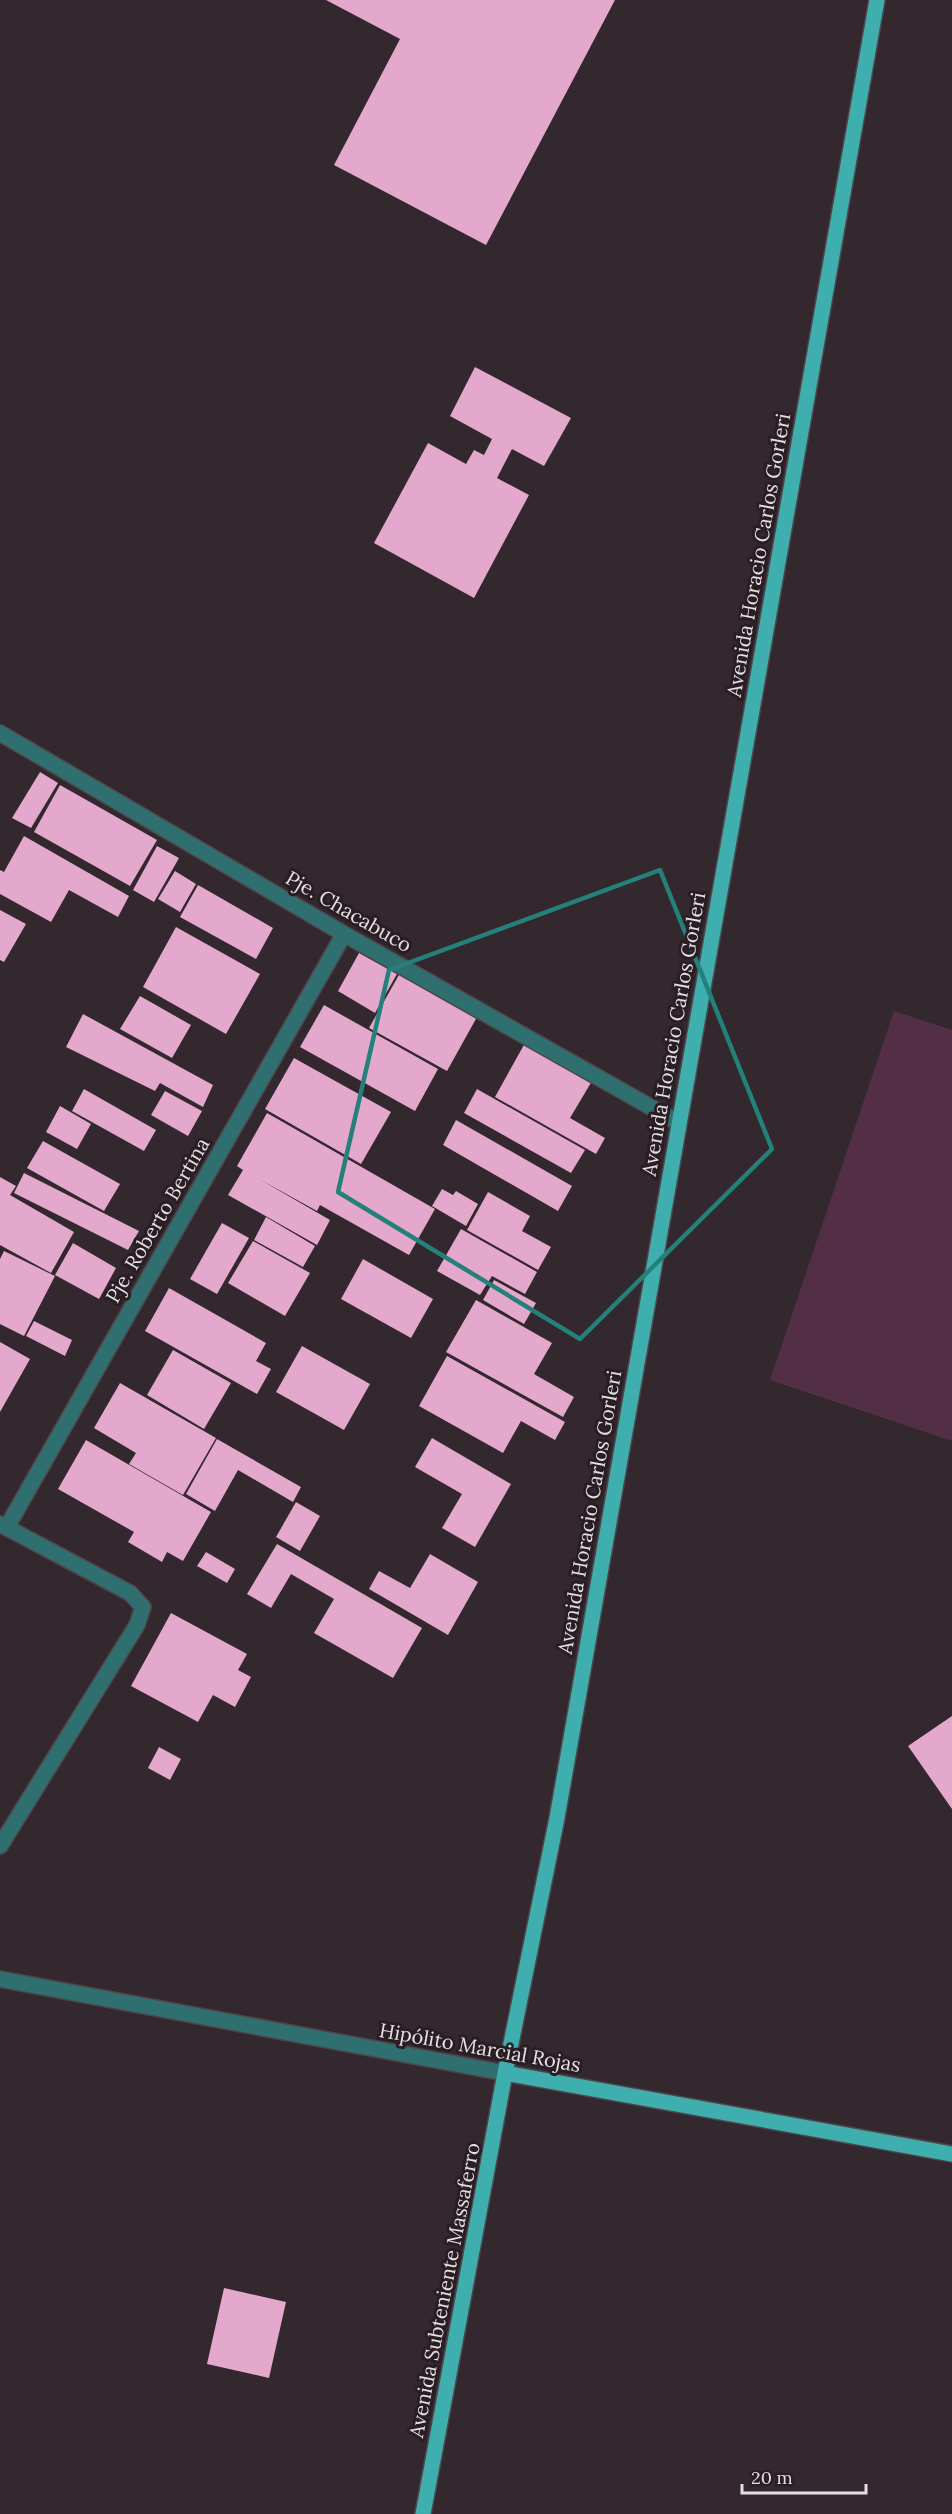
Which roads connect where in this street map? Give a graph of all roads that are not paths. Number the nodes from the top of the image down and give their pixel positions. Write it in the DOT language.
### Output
graph roads {
  1 [pos="877,0"];
  2 [pos="0,734"];
  3 [pos="344,933"];
  4 [pos="679,1123"];
  5 [pos="3,1525"];
  6 [pos="0,1846"];
  7 [pos="0,1979"];
  8 [pos="506,2073"];
  9 [pos="952,2154"];
  10 [pos="423,2514"];
  1 -- 4 [label="main road, Avenida Horacio Carlos Gorleri"];
  2 -- 3 [label="street, Pje. Chacabuco"];
  3 -- 4 [label="street, Pje. Chacabuco"];
  3 -- 5 [label="street, Pje. Roberto Bertina"];
  4 -- 8 [label="main road, Avenida Horacio Carlos Gorleri"];
  5 -- 6 [label="street"];
  7 -- 8 [label="street, Hipólito Marcial Rojas"];
  8 -- 9 [label="main road, Hipólito Marcial Rojas"];
  8 -- 10 [label="main road, Avenida Subteniente Massaferro"];
}
